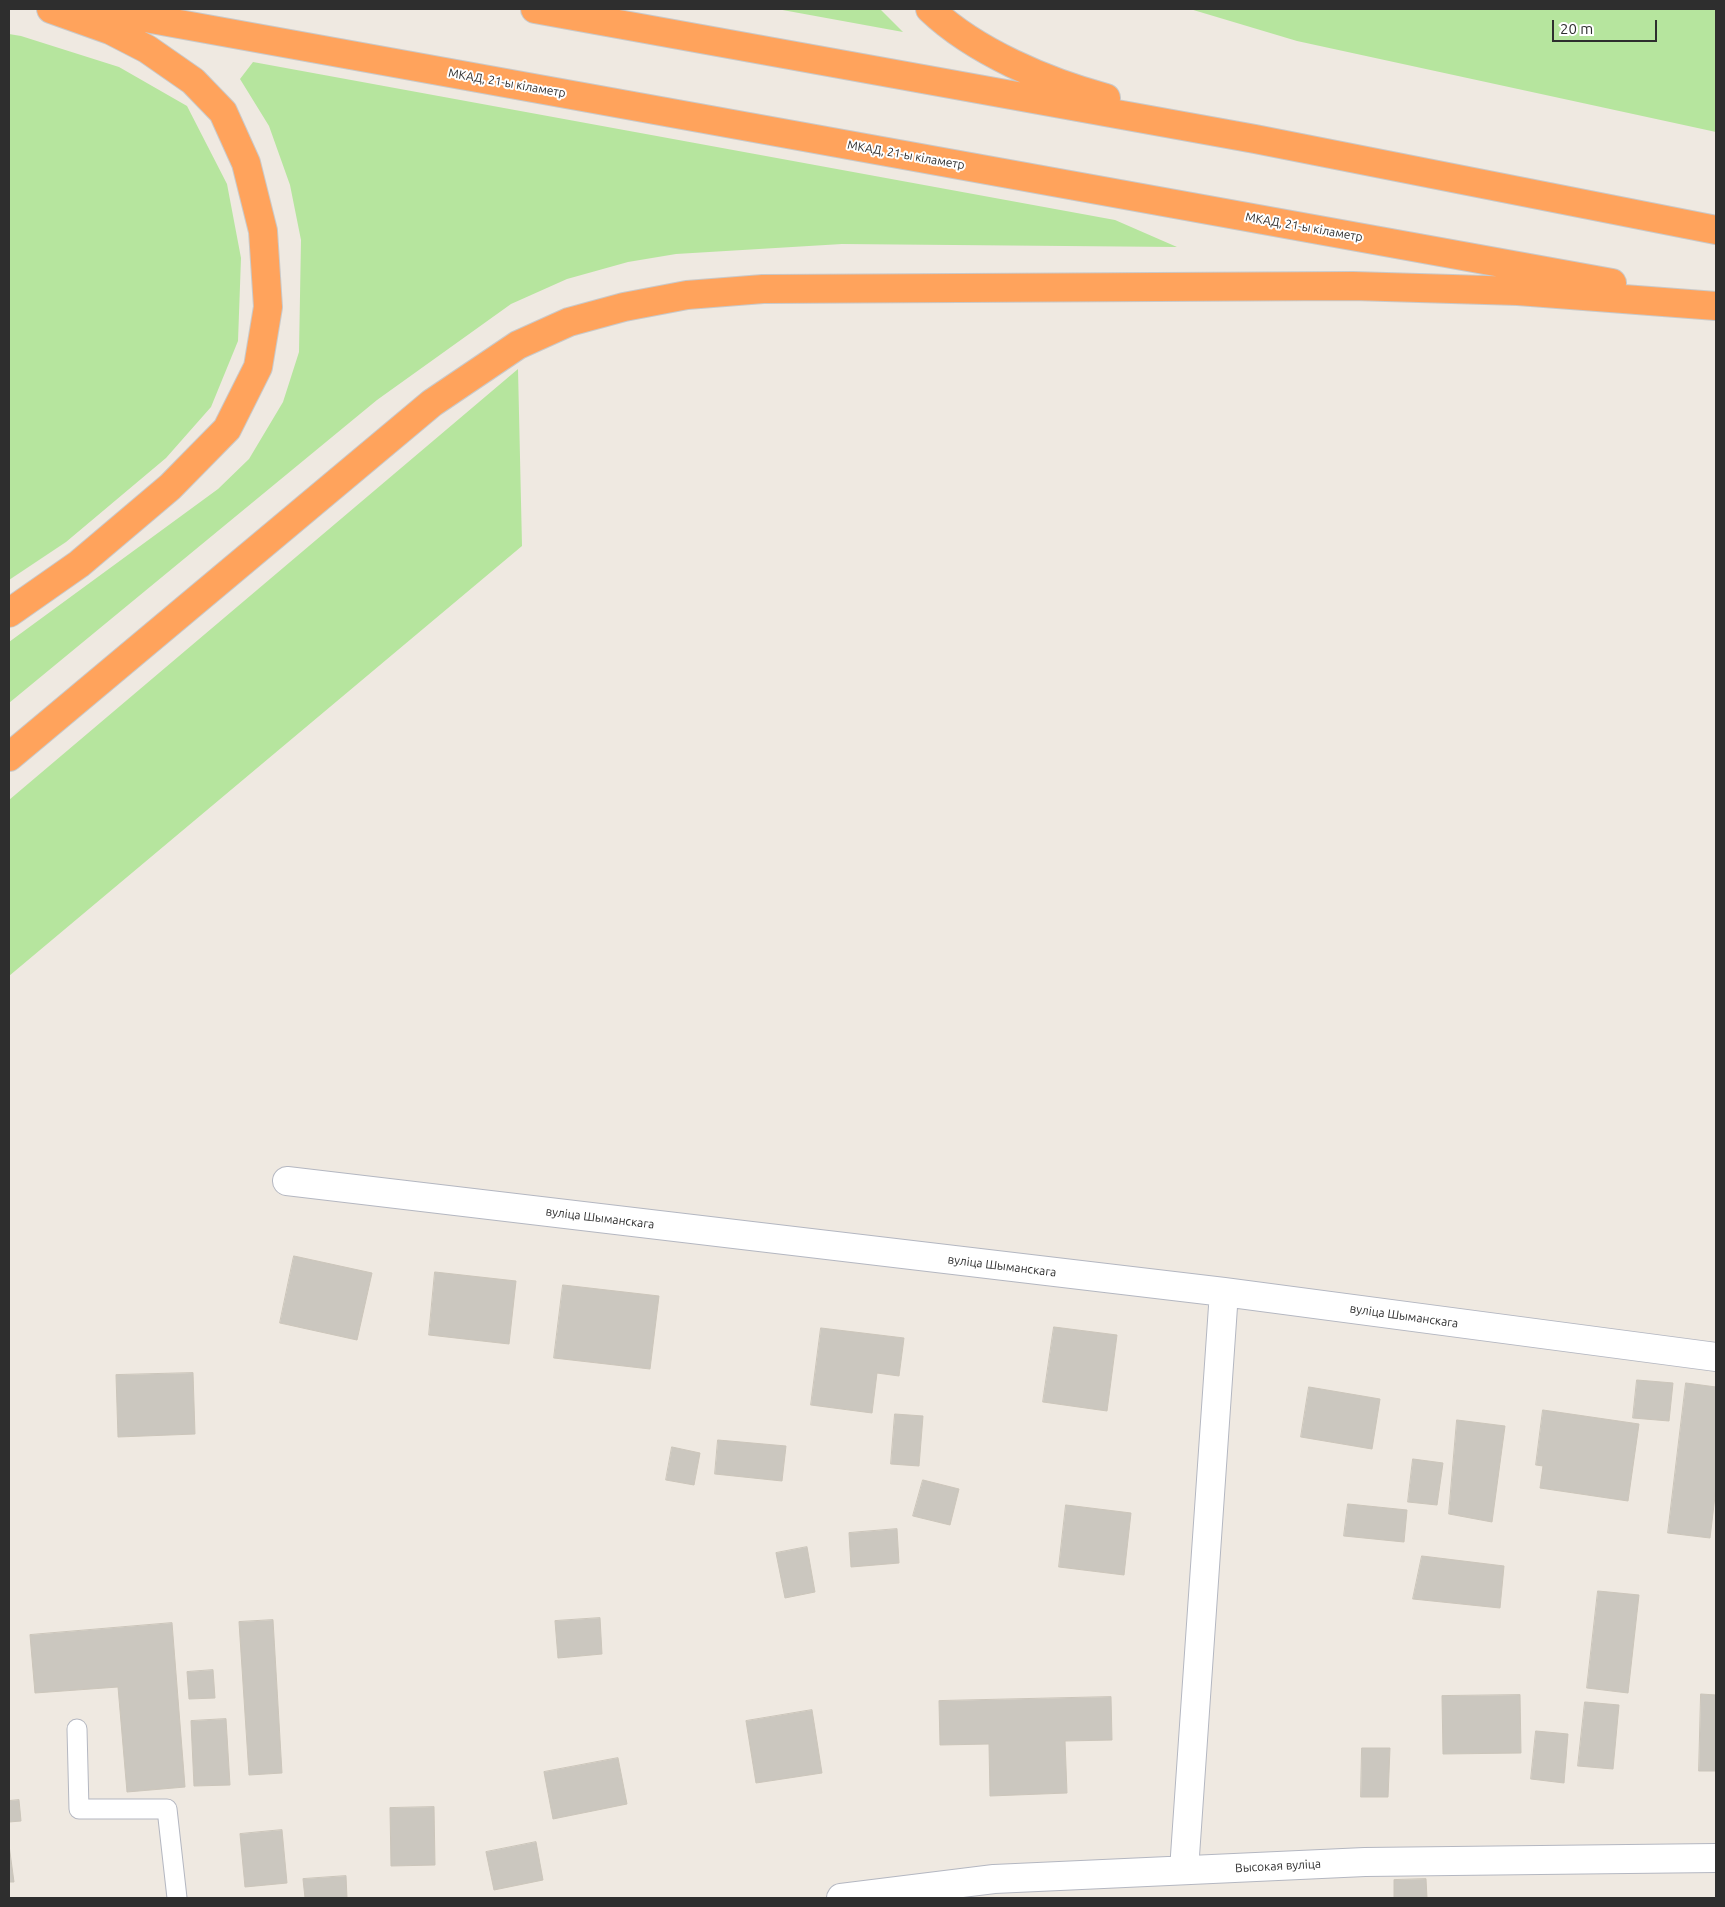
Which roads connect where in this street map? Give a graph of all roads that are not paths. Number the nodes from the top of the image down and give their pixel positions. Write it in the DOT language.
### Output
graph roads {
  1 [pos="51,9"];
  2 [pos="96,9"];
  3 [pos="536,9"];
  4 [pos="930,9"];
  5 [pos="1255,139"];
  6 [pos="1716,230"];
  7 [pos="1716,301"];
  8 [pos="1716,306"];
  9 [pos="9,614"];
  10 [pos="9,758"];
  11 [pos="287,1181"];
  12 [pos="1224,1292"];
  13 [pos="1716,1358"];
  14 [pos="77,1728"];
  15 [pos="1716,1858"];
  16 [pos="1184,1870"];
  17 [pos="177,1898"];
  18 [pos="841,1898"];
  1 -- 9 [label="highway"];
  2 -- 7 [label="highway, МКАД, 21-ы кіламетр"];
  3 -- 5 [label="highway"];
  4 -- 5 [label="highway"];
  5 -- 6 [label="highway"];
  8 -- 10 [label="highway"];
  11 -- 12 [label="street, вуліца Шыманскага"];
  12 -- 13 [label="street, вуліца Шыманскага"];
  12 -- 16 [label="street"];
  14 -- 17 [label="lane"];
  15 -- 16 [label="street, Высокая вуліца"];
  16 -- 18 [label="street, Высокая вуліца"];
}
